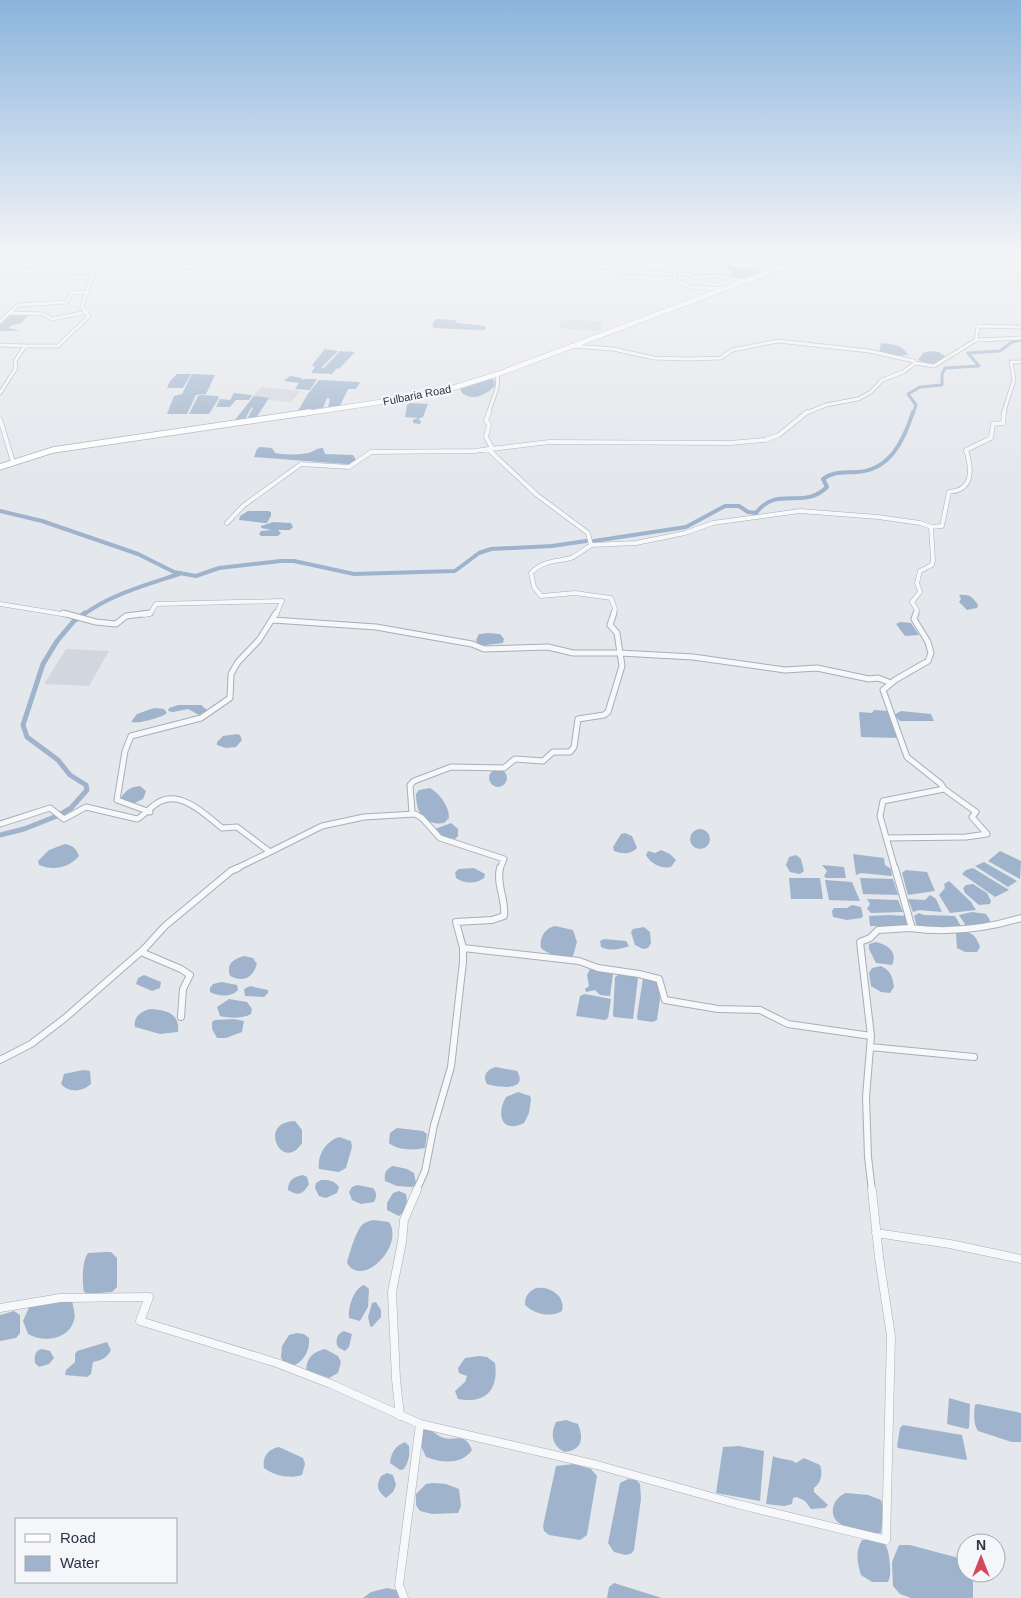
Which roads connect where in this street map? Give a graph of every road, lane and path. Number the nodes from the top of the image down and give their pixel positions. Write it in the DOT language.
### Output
graph roads {
  1 [pos="76,329"];
  2 [pos="619,329"];
  3 [pos="978,329"];
  4 [pos="1021,338"];
  5 [pos="976,340"];
  6 [pos="0,344"];
  7 [pos="25,346"];
  8 [pos="572,346"];
  9 [pos="1021,362"];
  10 [pos="915,363"];
  11 [pos="498,374"];
  12 [pos="0,392"];
  13 [pos="0,419"];
  14 [pos="6,440"];
  15 [pos="0,445"];
  16 [pos="490,448"];
  17 [pos="13,462"];
  18 [pos="0,467"];
  19 [pos="227,523"];
  20 [pos="932,527"];
  21 [pos="591,545"];
  22 [pos="0,604"];
  23 [pos="273,620"];
  24 [pos="620,653"];
  25 [pos="891,683"];
  26 [pos="944,789"];
  27 [pos="150,812"];
  28 [pos="412,813"];
  29 [pos="0,824"];
  30 [pos="887,838"];
  31 [pos="270,852"];
  32 [pos="1021,918"];
  33 [pos="910,928"];
  34 [pos="463,948"];
  35 [pos="141,952"];
  36 [pos="181,1017"];
  37 [pos="871,1036"];
  38 [pos="870,1047"];
  39 [pos="974,1057"];
  40 [pos="0,1060"];
  41 [pos="876,1233"];
  42 [pos="1021,1259"];
  43 [pos="0,1308"];
  44 [pos="400,1416"];
  45 [pos="420,1424"];
  46 [pos="404,1598"];
  1 -- 7 [label="street"];
  2 -- 8 [label="main road, Fulbaria Road"];
  3 -- 5 [label="street"];
  4 -- 5 [label="street"];
  5 -- 10 [label="street"];
  6 -- 7 [label="street"];
  7 -- 12 [label="street"];
  8 -- 10 [label="street"];
  8 -- 11 [label="main road, Fulbaria Road"];
  9 -- 20 [label="street"];
  10 -- 16 [label="street"];
  11 -- 16 [label="street"];
  11 -- 17 [label="main road, Fulbaria Road"];
  13 -- 14 [label="street"];
  14 -- 15 [label="street"];
  14 -- 17 [label="street"];
  16 -- 19 [label="street"];
  16 -- 21 [label="street"];
  17 -- 18 [label="main road, Fulbaria Road"];
  20 -- 21 [label="street"];
  20 -- 25 [label="street"];
  21 -- 24 [label="street"];
  22 -- 23 [label="street"];
  23 -- 24 [label="street"];
  23 -- 27 [label="street"];
  24 -- 25 [label="street"];
  24 -- 28 [label="street"];
  25 -- 26 [label="street"];
  26 -- 30 [label="street"];
  26 -- 30 [label="street"];
  27 -- 29 [label="street"];
  27 -- 31 [label="street"];
  28 -- 31 [label="street"];
  28 -- 34 [label="street"];
  30 -- 33 [label="street"];
  31 -- 35 [label="street"];
  32 -- 33 [label="street"];
  33 -- 37 [label="street"];
  34 -- 37 [label="street"];
  34 -- 44 [label="street"];
  35 -- 36 [label="street"];
  35 -- 40 [label="street"];
  37 -- 38 [label="street"];
  38 -- 39 [label="street"];
  38 -- 41 [label="street"];
  41 -- 42 [label="street"];
  41 -- 45 [label="street"];
  43 -- 44 [label="street"];
  44 -- 45 [label="street"];
  45 -- 46 [label="street"];
}
